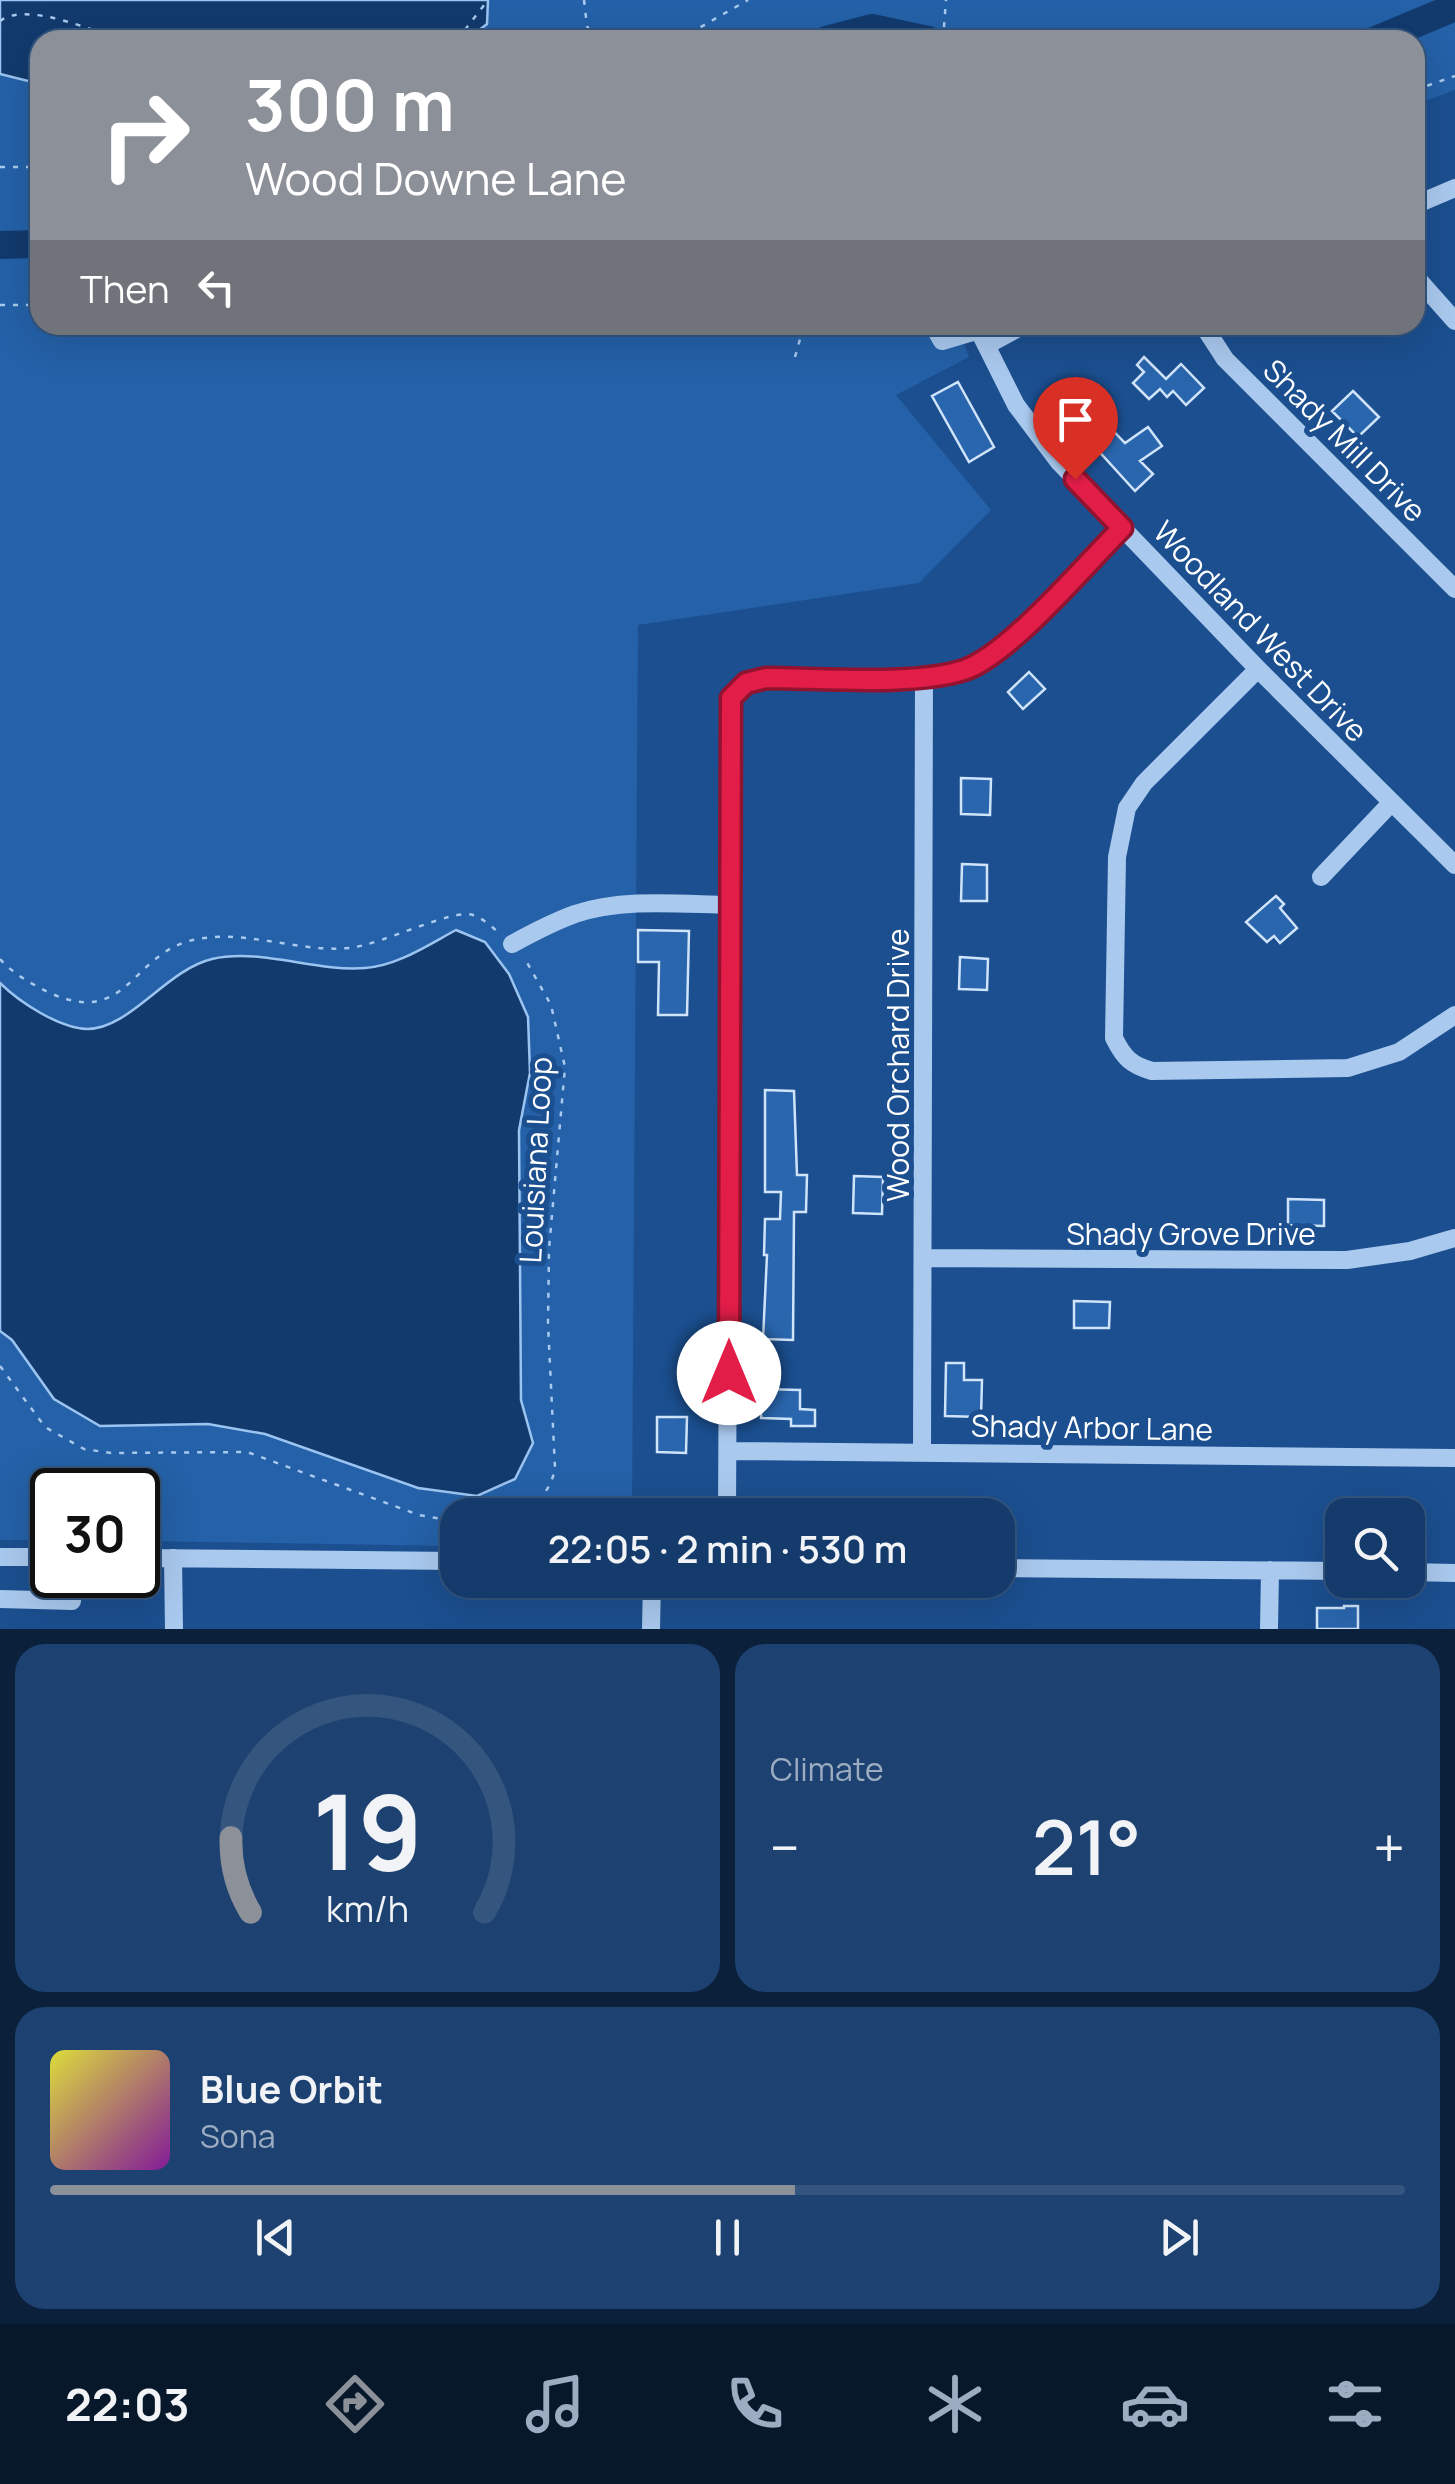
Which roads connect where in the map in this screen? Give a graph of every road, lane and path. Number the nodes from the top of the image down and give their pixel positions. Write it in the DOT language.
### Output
graph roads {
  1 [pos="488,0"];
  2 [pos="584,0"];
  3 [pos="748,0"];
  4 [pos="946,0"];
  5 [pos="0,21"];
  6 [pos="89,30"];
  7 [pos="464,30"];
  8 [pos="589,30"];
  9 [pos="696,30"];
  10 [pos="944,30"];
  11 [pos="1455,76"];
  12 [pos="1425,86"];
  13 [pos="0,167"];
  14 [pos="30,168"];
  15 [pos="1455,188"];
  16 [pos="1425,201"];
  17 [pos="1425,287"];
  18 [pos="0,305"];
  19 [pos="30,305"];
  20 [pos="1455,320"];
  21 [pos="801,335"];
  22 [pos="982,335"];
  23 [pos="1209,335"];
  24 [pos="795,357"];
  25 [pos="1122,528"];
  26 [pos="1455,589"];
  27 [pos="1258,669"];
  28 [pos="924,677"];
  29 [pos="1392,802"];
  30 [pos="1455,865"];
  31 [pos="1321,878"];
  32 [pos="729,904"];
  33 [pos="512,944"];
  34 [pos="0,959"];
  35 [pos="1455,1015"];
  36 [pos="1455,1238"];
  37 [pos="924,1258"];
  38 [pos="0,1366"];
  39 [pos="728,1452"];
  40 [pos="922,1452"];
  41 [pos="1455,1458"];
  42 [pos="540,1498"];
  43 [pos="727,1498"];
  44 [pos="440,1518"];
  45 [pos="0,1557"];
  46 [pos="30,1557"];
  47 [pos="160,1558"];
  48 [pos="173,1558"];
  49 [pos="440,1561"];
  50 [pos="1015,1568"];
  51 [pos="1270,1570"];
  52 [pos="1325,1571"];
  53 [pos="1425,1572"];
  54 [pos="1455,1573"];
  55 [pos="72,1598"];
  56 [pos="652,1598"];
  57 [pos="0,1599"];
  58 [pos="174,1629"];
  59 [pos="651,1629"];
  60 [pos="1270,1629"];
  1 -- 7 [label="path"];
  2 -- 8 [label="path"];
  3 -- 9 [label="path"];
  4 -- 10 [label="path"];
  5 -- 6 [label="path"];
  11 -- 12 [label="path"];
  13 -- 14 [label="path"];
  15 -- 16 [label="street"];
  17 -- 20 [label="street"];
  18 -- 19 [label="path"];
  21 -- 24 [label="path"];
  22 -- 25 [label="street, Woodland West Drive"];
  23 -- 26 [label="street, Shady Mill Drive"];
  25 -- 27 [label="street, Woodland West Drive"];
  25 -- 28 [label="street"];
  27 -- 29 [label="street, Woodland West Drive"];
  27 -- 35 [label="street"];
  28 -- 32 [label="street"];
  28 -- 37 [label="street, Wood Orchard Drive"];
  29 -- 30 [label="street, Woodland West Drive"];
  29 -- 31 [label="street"];
  32 -- 33 [label="street"];
  32 -- 39 [label="street"];
  33 -- 34 [label="path, Louisiana Loop"];
  33 -- 42 [label="path, Louisiana Loop"];
  36 -- 37 [label="street, Shady Grove Drive"];
  37 -- 40 [label="street, Wood Orchard Drive"];
  38 -- 44 [label="path"];
  39 -- 40 [label="street, Shady Arbor Lane"];
  39 -- 43 [label="street"];
  40 -- 41 [label="street, Shady Arbor Lane"];
  45 -- 46 [label="street"];
  47 -- 48 [label="street"];
  48 -- 49 [label="street"];
  48 -- 58 [label="street"];
  50 -- 51 [label="street"];
  51 -- 52 [label="street"];
  51 -- 60 [label="street"];
  53 -- 54 [label="street"];
  55 -- 57 [label="street"];
  56 -- 59 [label="street"];
}
